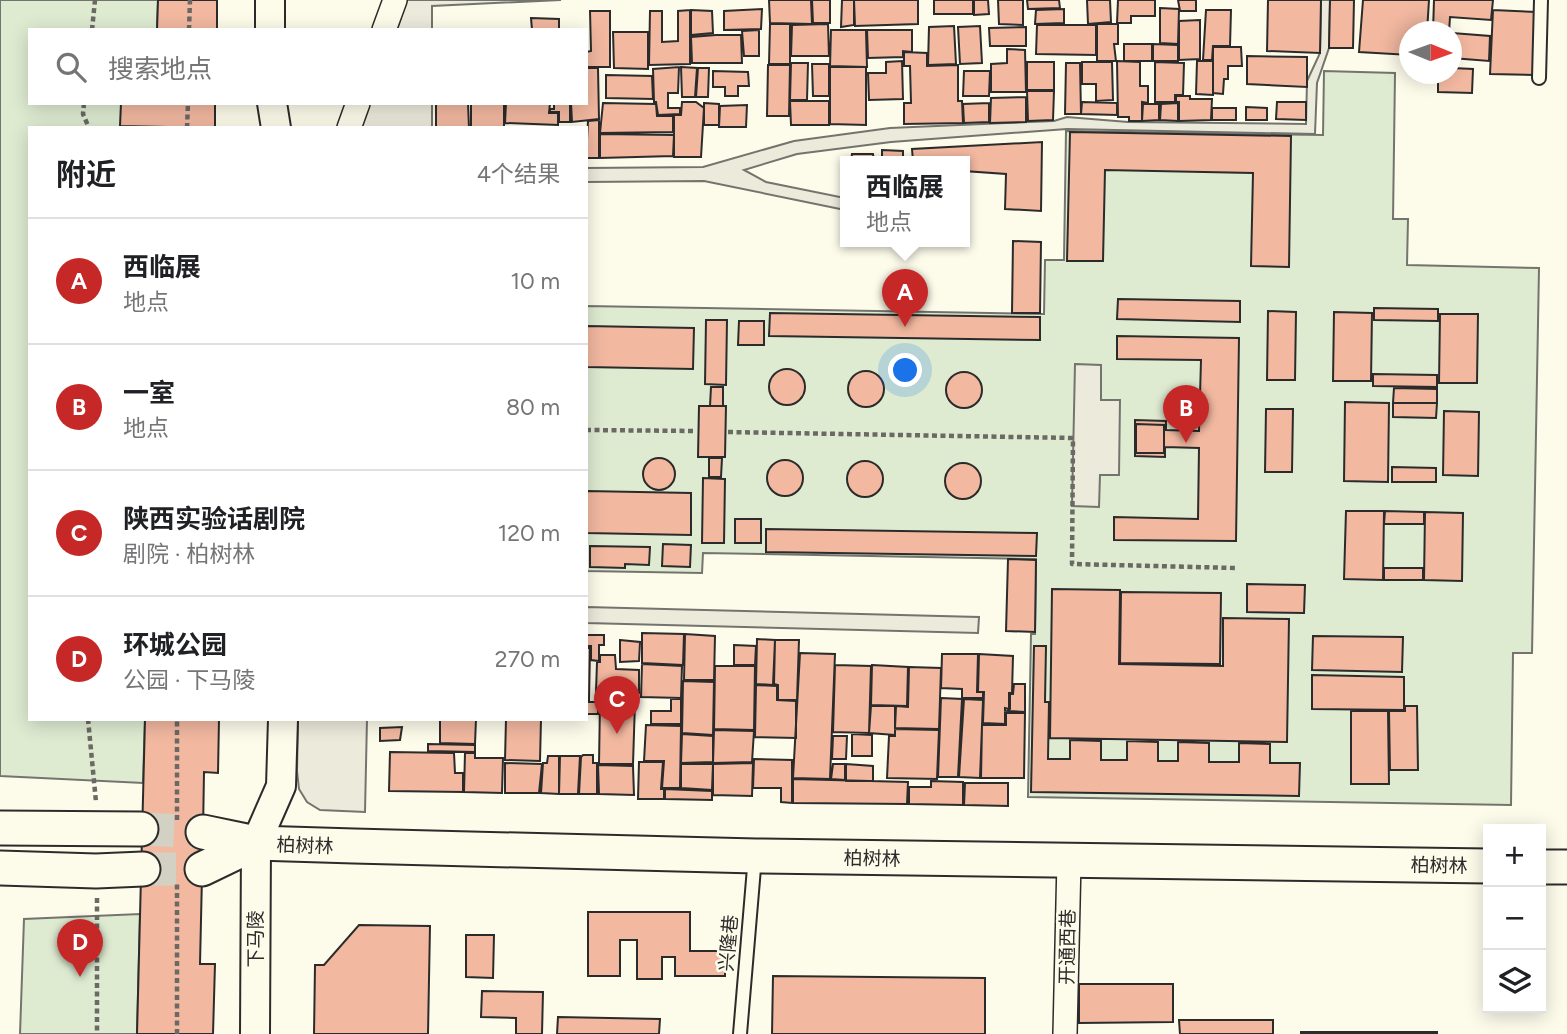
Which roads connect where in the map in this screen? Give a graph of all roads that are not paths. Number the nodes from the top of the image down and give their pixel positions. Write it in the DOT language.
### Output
graph roads {
  1 [pos="270,0"];
  2 [pos="395,0"];
  3 [pos="1541,0"];
  4 [pos="270,28"];
  5 [pos="385,28"];
  6 [pos="1539,78"];
  7 [pos="272,105"];
  8 [pos="357,105"];
  9 [pos="275,126"];
  10 [pos="350,126"];
  11 [pos="284,721"];
  12 [pos="0,828"];
  13 [pos="141,829"];
  14 [pos="202,832"];
  15 [pos="256,844"];
  16 [pos="755,856"];
  17 [pos="1069,860"];
  18 [pos="1483,866"];
  19 [pos="1546,867"];
  20 [pos="1567,867"];
  21 [pos="0,868"];
  22 [pos="143,869"];
  23 [pos="202,869"];
  24 [pos="255,1034"];
  25 [pos="740,1034"];
  26 [pos="1065,1034"];
  1 -- 4 [label="street"];
  2 -- 5 [label="street"];
  3 -- 6 [label="lane"];
  7 -- 9 [label="street"];
  8 -- 10 [label="street"];
  11 -- 15 [label="street"];
  12 -- 13 [label="main road"];
  14 -- 15 [label="main road, 柏树林"];
  15 -- 16 [label="main road, 柏树林"];
  15 -- 23 [label="main road"];
  15 -- 24 [label="street, 下马陵"];
  16 -- 17 [label="main road, 柏树林"];
  16 -- 25 [label="lane, 兴隆巷"];
  17 -- 18 [label="main road, 柏树林"];
  17 -- 26 [label="street, 开通西巷"];
  19 -- 20 [label="main road"];
  21 -- 22 [label="main road"];
}
